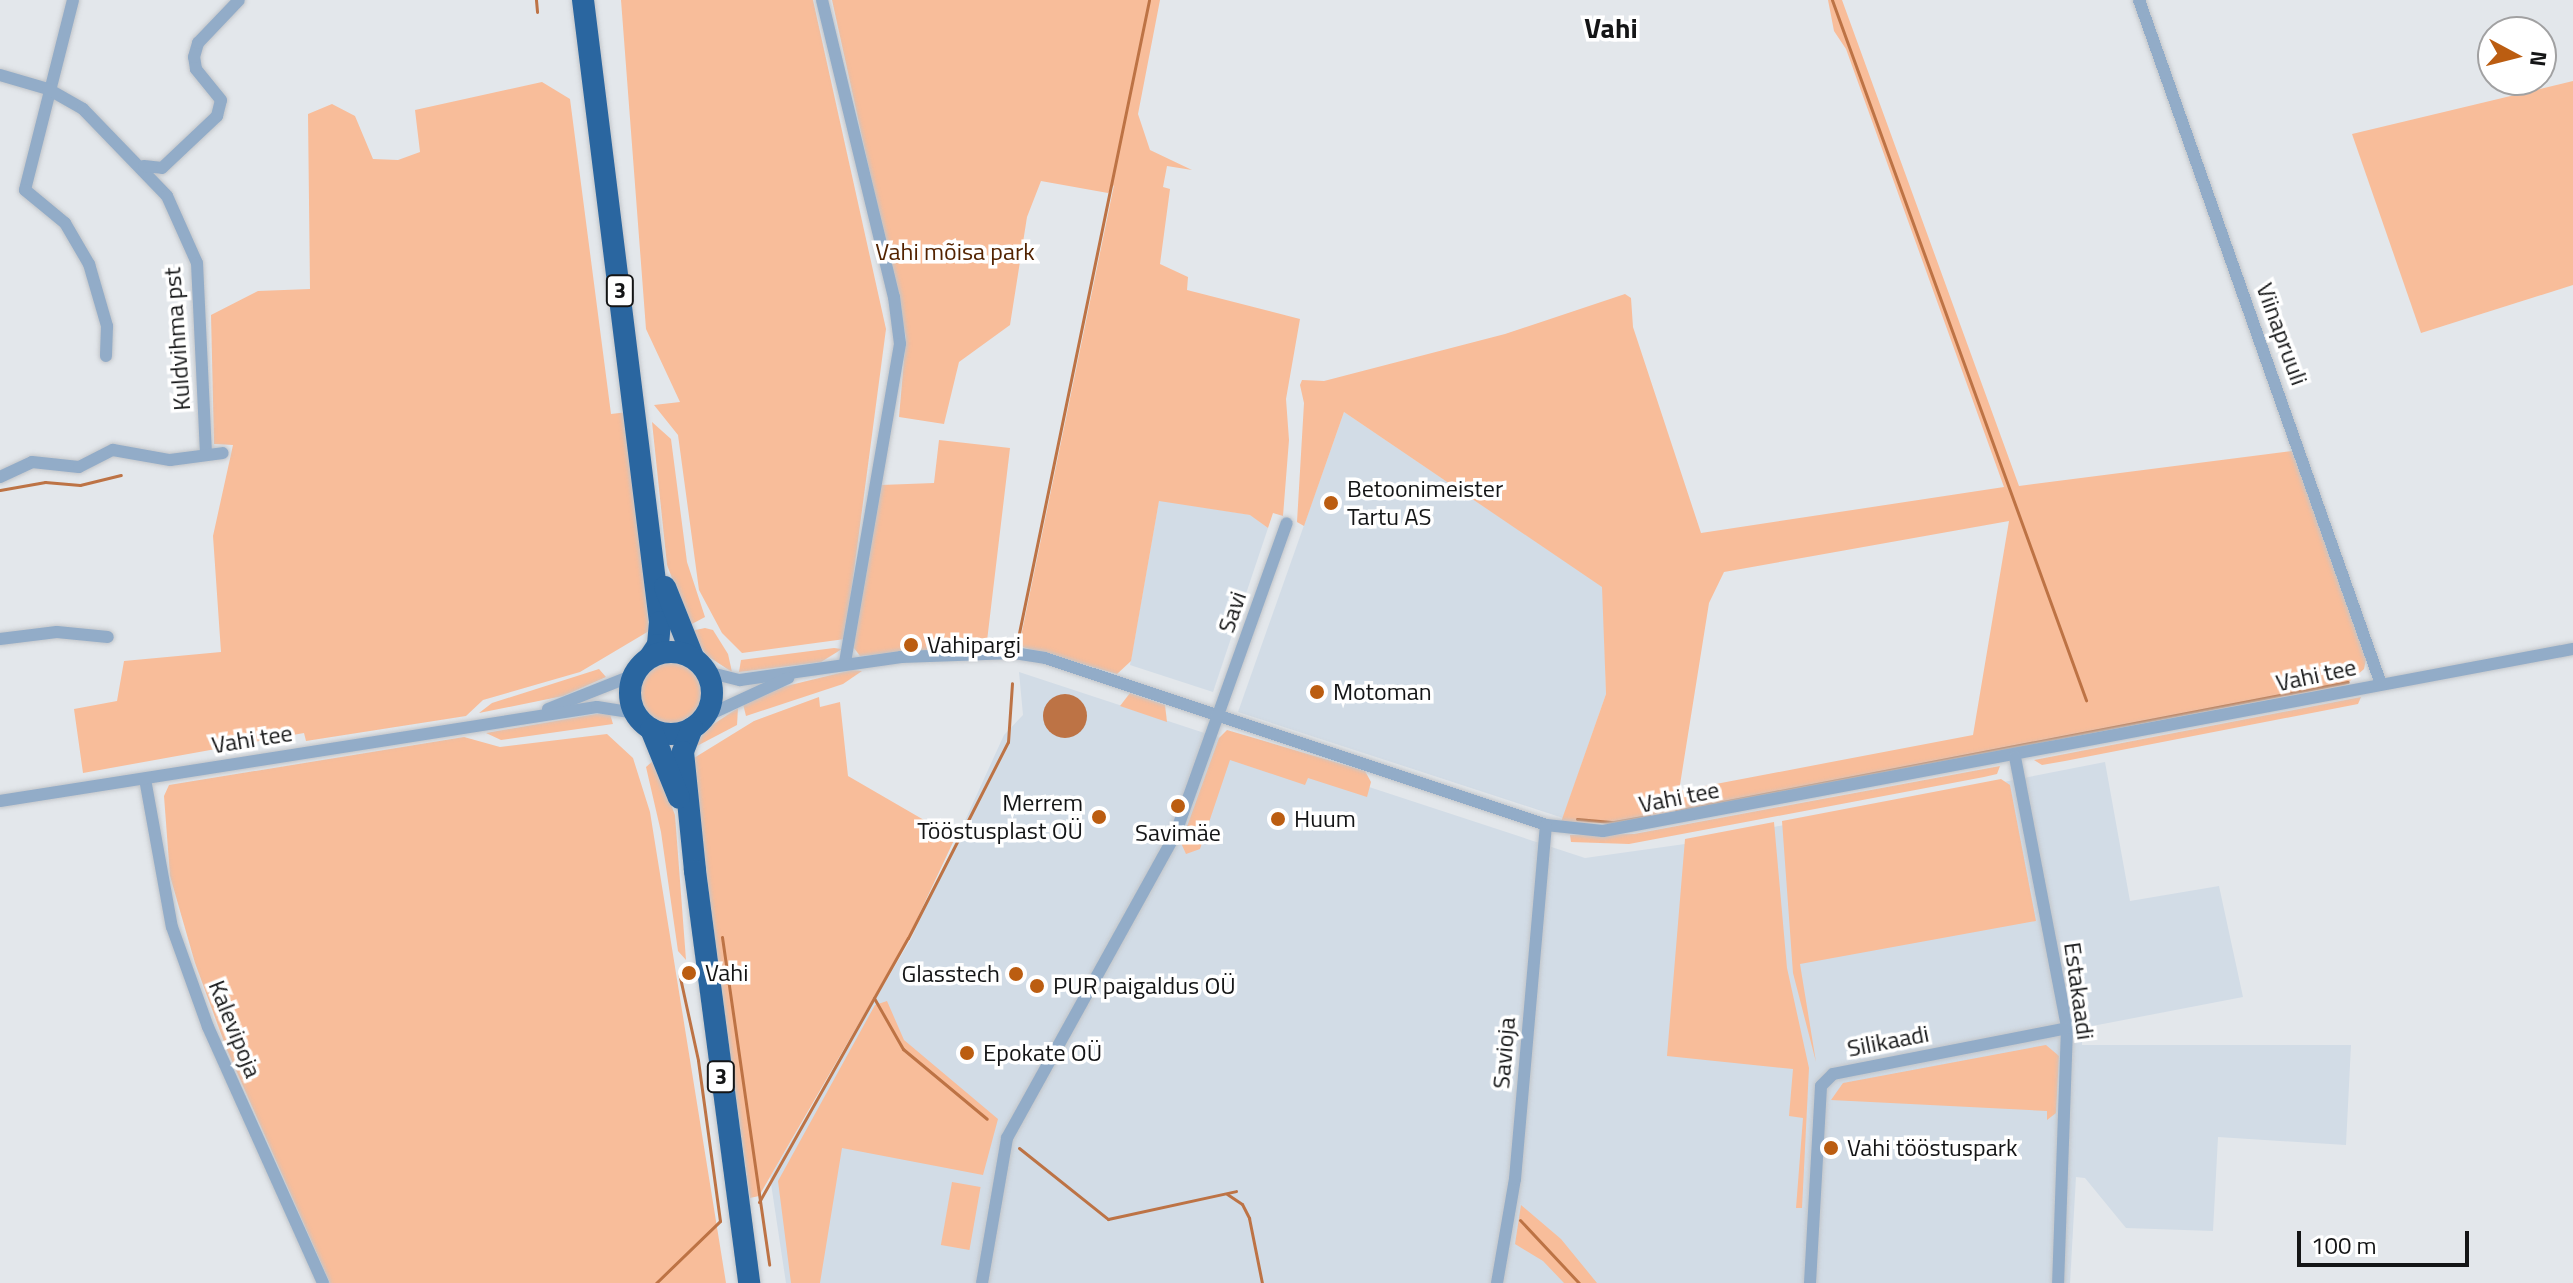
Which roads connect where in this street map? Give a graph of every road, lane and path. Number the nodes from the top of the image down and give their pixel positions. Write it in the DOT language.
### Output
graph roads {
  1 [pos="73,0"];
  2 [pos="239,0"];
  3 [pos="577,0"];
  4 [pos="583,0"];
  5 [pos="822,0"];
  6 [pos="2139,0"];
  7 [pos="590,55"];
  8 [pos="0,75"];
  9 [pos="48,89"];
  10 [pos="141,164"];
  11 [pos="106,356"];
  12 [pos="223,453"];
  13 [pos="206,455"];
  14 [pos="0,477"];
  15 [pos="1287,523"];
  16 [pos="650,527"];
  17 [pos="108,637"];
  18 [pos="0,639"];
  19 [pos="2573,649"];
  20 [pos="650,657"];
  21 [pos="845,664"];
  22 [pos="700,665"];
  23 [pos="808,671"];
  24 [pos="634,675"];
  25 [pos="2381,684"];
  26 [pos="1219,716"];
  27 [pos="511,719"];
  28 [pos="643,721"];
  29 [pos="698,723"];
  30 [pos="2015,757"];
  31 [pos="145,779"];
  32 [pos="0,801"];
  33 [pos="1546,825"];
  34 [pos="695,871"];
  35 [pos="2067,1028"];
  36 [pos="323,1283"];
  37 [pos="749,1283"];
  38 [pos="982,1283"];
  39 [pos="1497,1283"];
  40 [pos="1810,1283"];
  41 [pos="2058,1283"];
  1 -- 9 [label="street"];
  2 -- 10 [label="street"];
  3 -- 7 [label="highway"];
  4 -- 7 [label="highway, 3"];
  5 -- 21 [label="street"];
  6 -- 25 [label="street, Viinapruuli"];
  7 -- 16 [label="highway, 3"];
  8 -- 9 [label="street, Kuldvihma pst"];
  9 -- 10 [label="street, Kuldvihma pst"];
  9 -- 11 [label="street"];
  10 -- 13 [label="street, Kuldvihma pst"];
  12 -- 13 [label="street"];
  13 -- 14 [label="street"];
  15 -- 26 [label="street, Savi"];
  16 -- 20 [label="highway, 3"];
  16 -- 22 [label="highway, 3"];
  17 -- 18 [label="street"];
  19 -- 25 [label="street, Vahi tee"];
  20 -- 22 [label="highway"];
  20 -- 24 [label="highway, 3"];
  21 -- 23 [label="street, Vahi tee"];
  21 -- 26 [label="street, Vahi tee"];
  22 -- 23 [label="street"];
  22 -- 29 [label="highway, 3"];
  23 -- 29 [label="street"];
  24 -- 27 [label="street, Vahi tee"];
  24 -- 28 [label="highway, 3"];
  25 -- 30 [label="street, Vahi tee"];
  26 -- 33 [label="street, Vahi tee"];
  26 -- 38 [label="street"];
  27 -- 28 [label="street, Vahi tee"];
  27 -- 31 [label="street, Vahi tee"];
  28 -- 29 [label="highway"];
  28 -- 34 [label="highway, 3"];
  29 -- 34 [label="highway, 3"];
  30 -- 33 [label="street, Vahi tee"];
  30 -- 35 [label="street, Estakaadi"];
  31 -- 32 [label="street, Vahi tee"];
  31 -- 36 [label="street, Kalevipoja"];
  33 -- 39 [label="street, Savioja"];
  34 -- 37 [label="highway, 3"];
  35 -- 40 [label="street, Silikaadi"];
  35 -- 41 [label="street, Estakaadi"];
}
